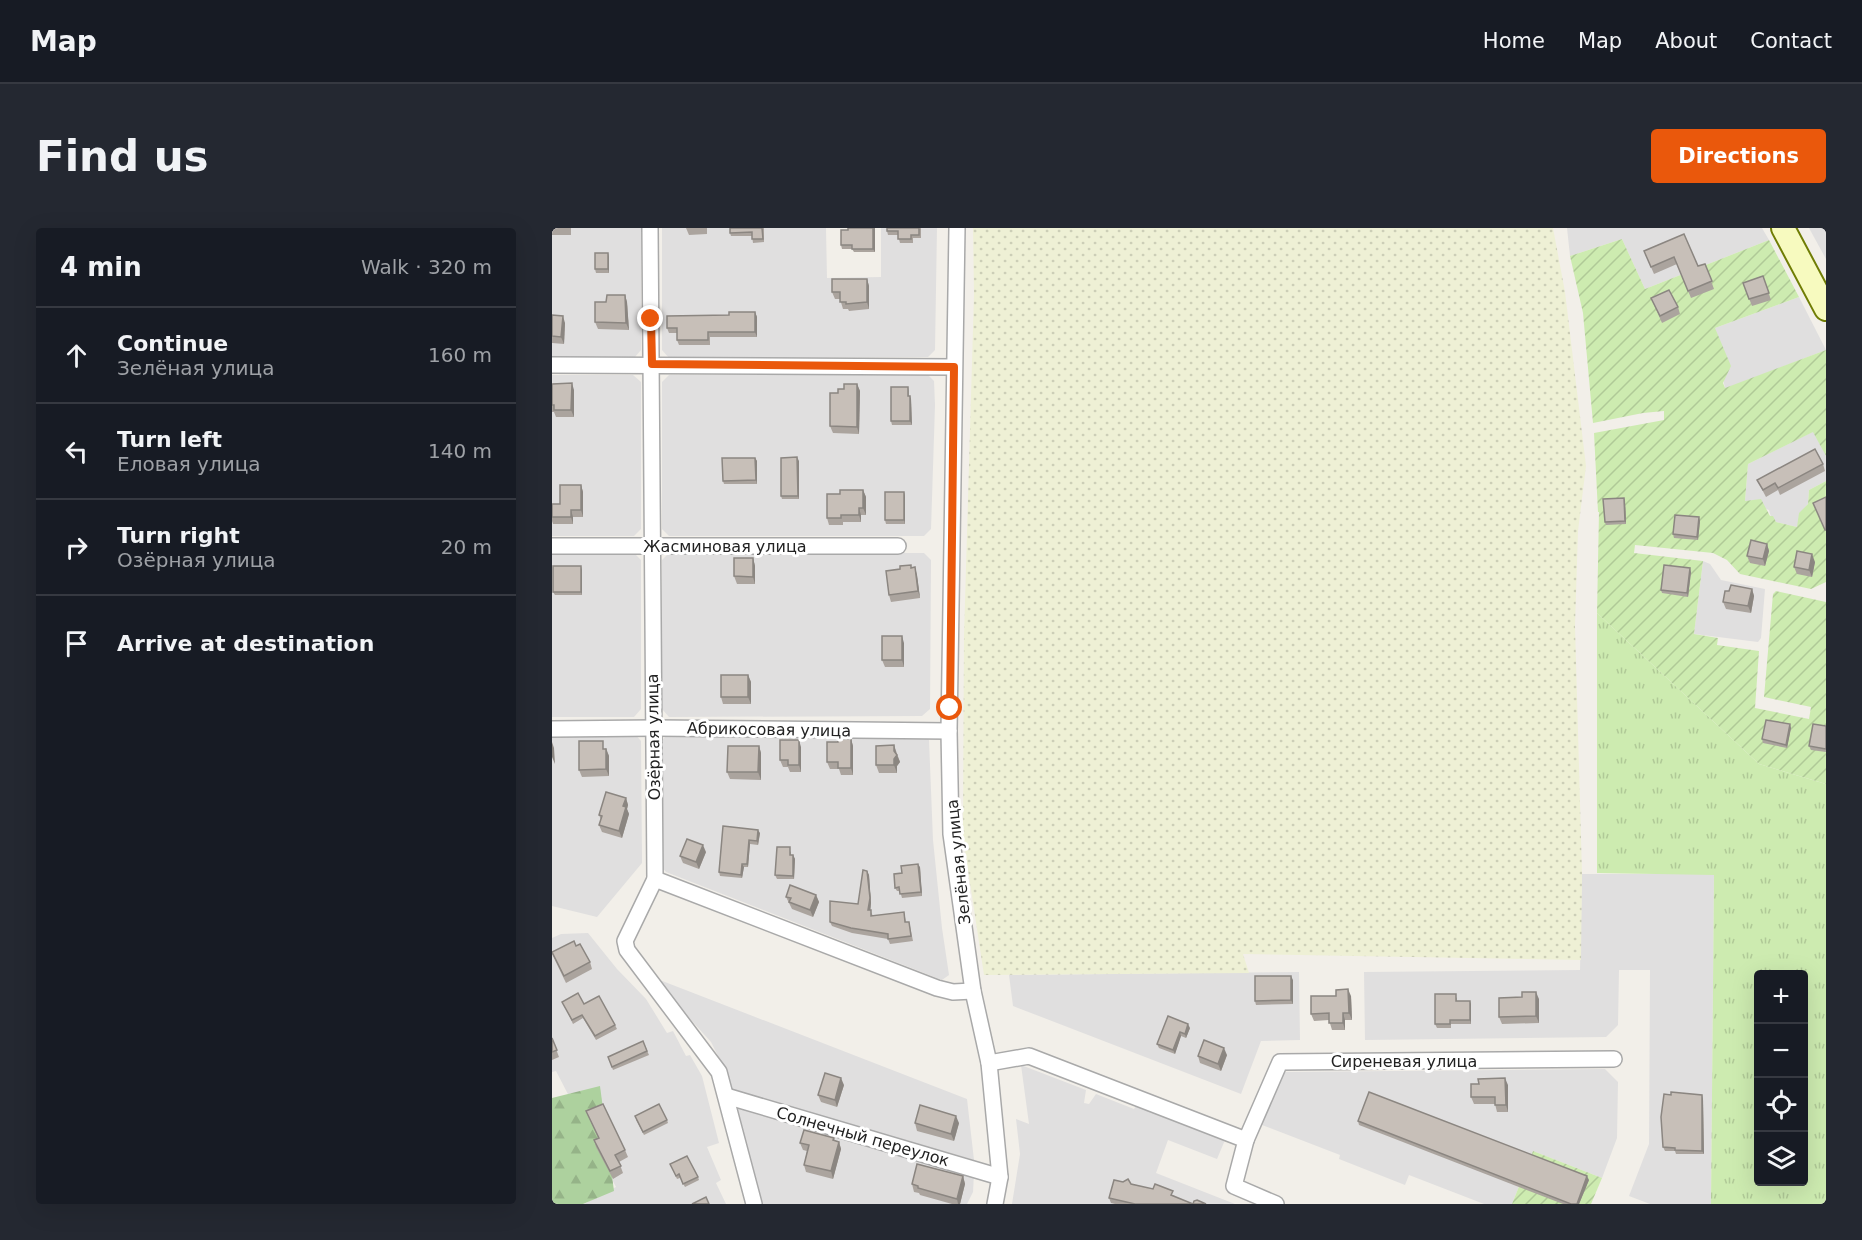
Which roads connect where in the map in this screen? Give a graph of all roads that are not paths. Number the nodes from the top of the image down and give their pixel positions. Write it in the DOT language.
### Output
graph roads {
  1 [pos="650,228"];
  2 [pos="957,228"];
  3 [pos="1783,228"];
  4 [pos="1826,309"];
  5 [pos="652,364"];
  6 [pos="552,365"];
  7 [pos="954,367"];
  8 [pos="552,546"];
  9 [pos="651,546"];
  10 [pos="898,546"];
  11 [pos="654,728"];
  12 [pos="552,729"];
  13 [pos="949,731"];
  14 [pos="655,879"];
  15 [pos="973,991"];
  16 [pos="1614,1059"];
  17 [pos="989,1063"];
  18 [pos="726,1096"];
  19 [pos="1246,1140"];
  20 [pos="1000,1177"];
  21 [pos="754,1204"];
  22 [pos="995,1204"];
  23 [pos="1276,1204"];
  1 -- 5 [label="street, Озёрная улица"];
  2 -- 7 [label="street, Зелёная улица"];
  3 -- 4 [label="main road"];
  5 -- 6 [label="street"];
  5 -- 7 [label="street"];
  5 -- 9 [label="street, Озёрная улица"];
  7 -- 13 [label="street, Зелёная улица"];
  8 -- 9 [label="street, Жасминовая улица"];
  9 -- 10 [label="street, Жасминовая улица"];
  9 -- 11 [label="street, Озёрная улица"];
  11 -- 12 [label="street, Абрикосовая улица"];
  11 -- 13 [label="street, Абрикосовая улица"];
  11 -- 14 [label="street, Озёрная улица"];
  13 -- 15 [label="street, Зелёная улица"];
  14 -- 15 [label="street"];
  14 -- 18 [label="street, Озёрная улица"];
  15 -- 17 [label="street, Зелёная улица"];
  16 -- 19 [label="street, Сиреневая улица"];
  17 -- 19 [label="street"];
  17 -- 20 [label="street, Зелёная улица"];
  18 -- 20 [label="street, Солнечный переулок"];
  18 -- 21 [label="street, Озёрная улица"];
  19 -- 23 [label="street"];
  20 -- 22 [label="street, Зелёная улица"];
}
